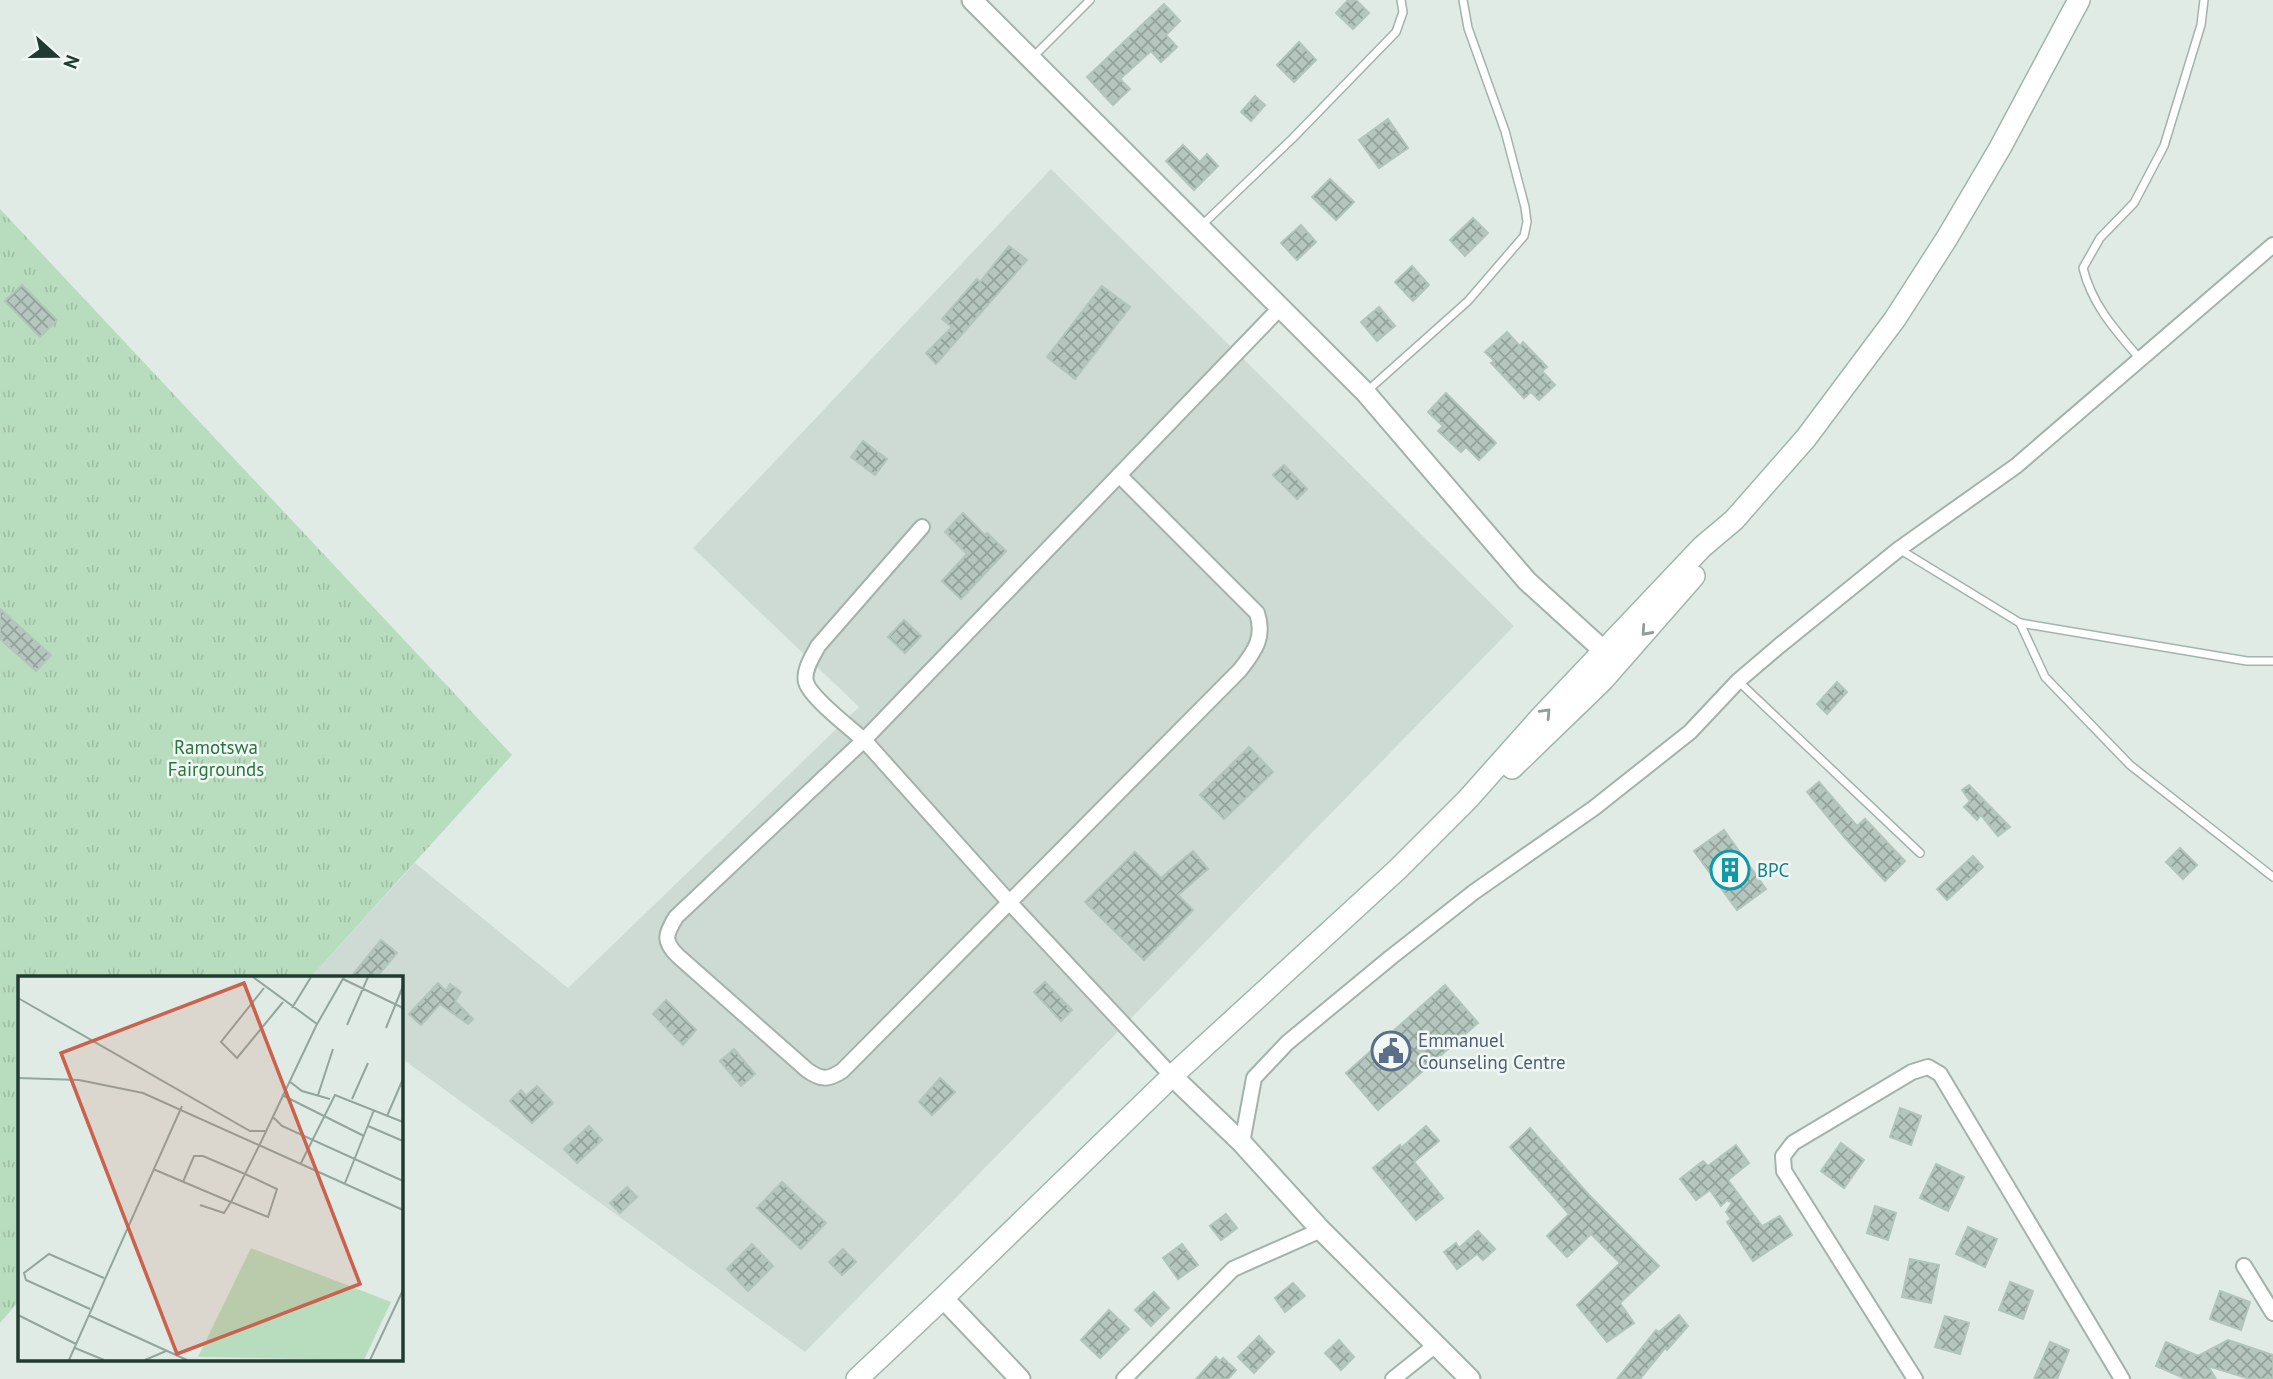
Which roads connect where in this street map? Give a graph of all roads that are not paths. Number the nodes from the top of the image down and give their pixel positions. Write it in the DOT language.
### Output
graph roads {
  1 [pos="972,0"];
  2 [pos="1090,0"];
  3 [pos="1401,0"];
  4 [pos="1463,0"];
  5 [pos="2079,0"];
  6 [pos="2204,0"];
  7 [pos="1032,58"];
  8 [pos="1199,228"];
  9 [pos="2273,245"];
  10 [pos="1280,308"];
  11 [pos="2140,359"];
  12 [pos="1365,392"];
  13 [pos="1119,475"];
  14 [pos="922,527"];
  15 [pos="1899,550"];
  16 [pos="2020,623"];
  17 [pos="1611,657"];
  18 [pos="2273,661"];
  19 [pos="1738,681"];
  20 [pos="864,740"];
  21 [pos="1920,853"];
  22 [pos="2273,877"];
  23 [pos="1010,904"];
  24 [pos="1172,1076"];
  25 [pos="1242,1143"];
  26 [pos="1321,1230"];
  27 [pos="2244,1266"];
  28 [pos="943,1298"];
  29 [pos="2273,1313"];
  30 [pos="1437,1344"];
  31 [pos="857,1379"];
  32 [pos="1020,1379"];
  33 [pos="1124,1379"];
  34 [pos="1393,1379"];
  35 [pos="1470,1379"];
  36 [pos="1915,1379"];
  37 [pos="2122,1379"];
  1 -- 7 [label="street"];
  2 -- 7 [label="lane"];
  3 -- 8 [label="lane"];
  4 -- 12 [label="lane"];
  5 -- 17 [label="main road"];
  6 -- 11 [label="lane"];
  7 -- 8 [label="street"];
  8 -- 10 [label="street"];
  9 -- 11 [label="street"];
  10 -- 12 [label="street"];
  10 -- 13 [label="street"];
  11 -- 15 [label="street"];
  12 -- 17 [label="street"];
  13 -- 20 [label="street"];
  13 -- 23 [label="street"];
  14 -- 20 [label="street"];
  15 -- 16 [label="lane"];
  15 -- 19 [label="street"];
  16 -- 18 [label="lane"];
  16 -- 22 [label="lane"];
  17 -- 24 [label="main road"];
  19 -- 21 [label="lane"];
  19 -- 25 [label="street"];
  20 -- 23 [label="street"];
  20 -- 23 [label="street"];
  23 -- 24 [label="street"];
  24 -- 25 [label="street"];
  24 -- 28 [label="main road"];
  25 -- 26 [label="street"];
  26 -- 30 [label="street"];
  26 -- 33 [label="street"];
  27 -- 29 [label="street"];
  28 -- 31 [label="main road"];
  28 -- 32 [label="street"];
  30 -- 34 [label="street"];
  30 -- 35 [label="street"];
  36 -- 37 [label="street"];
}
